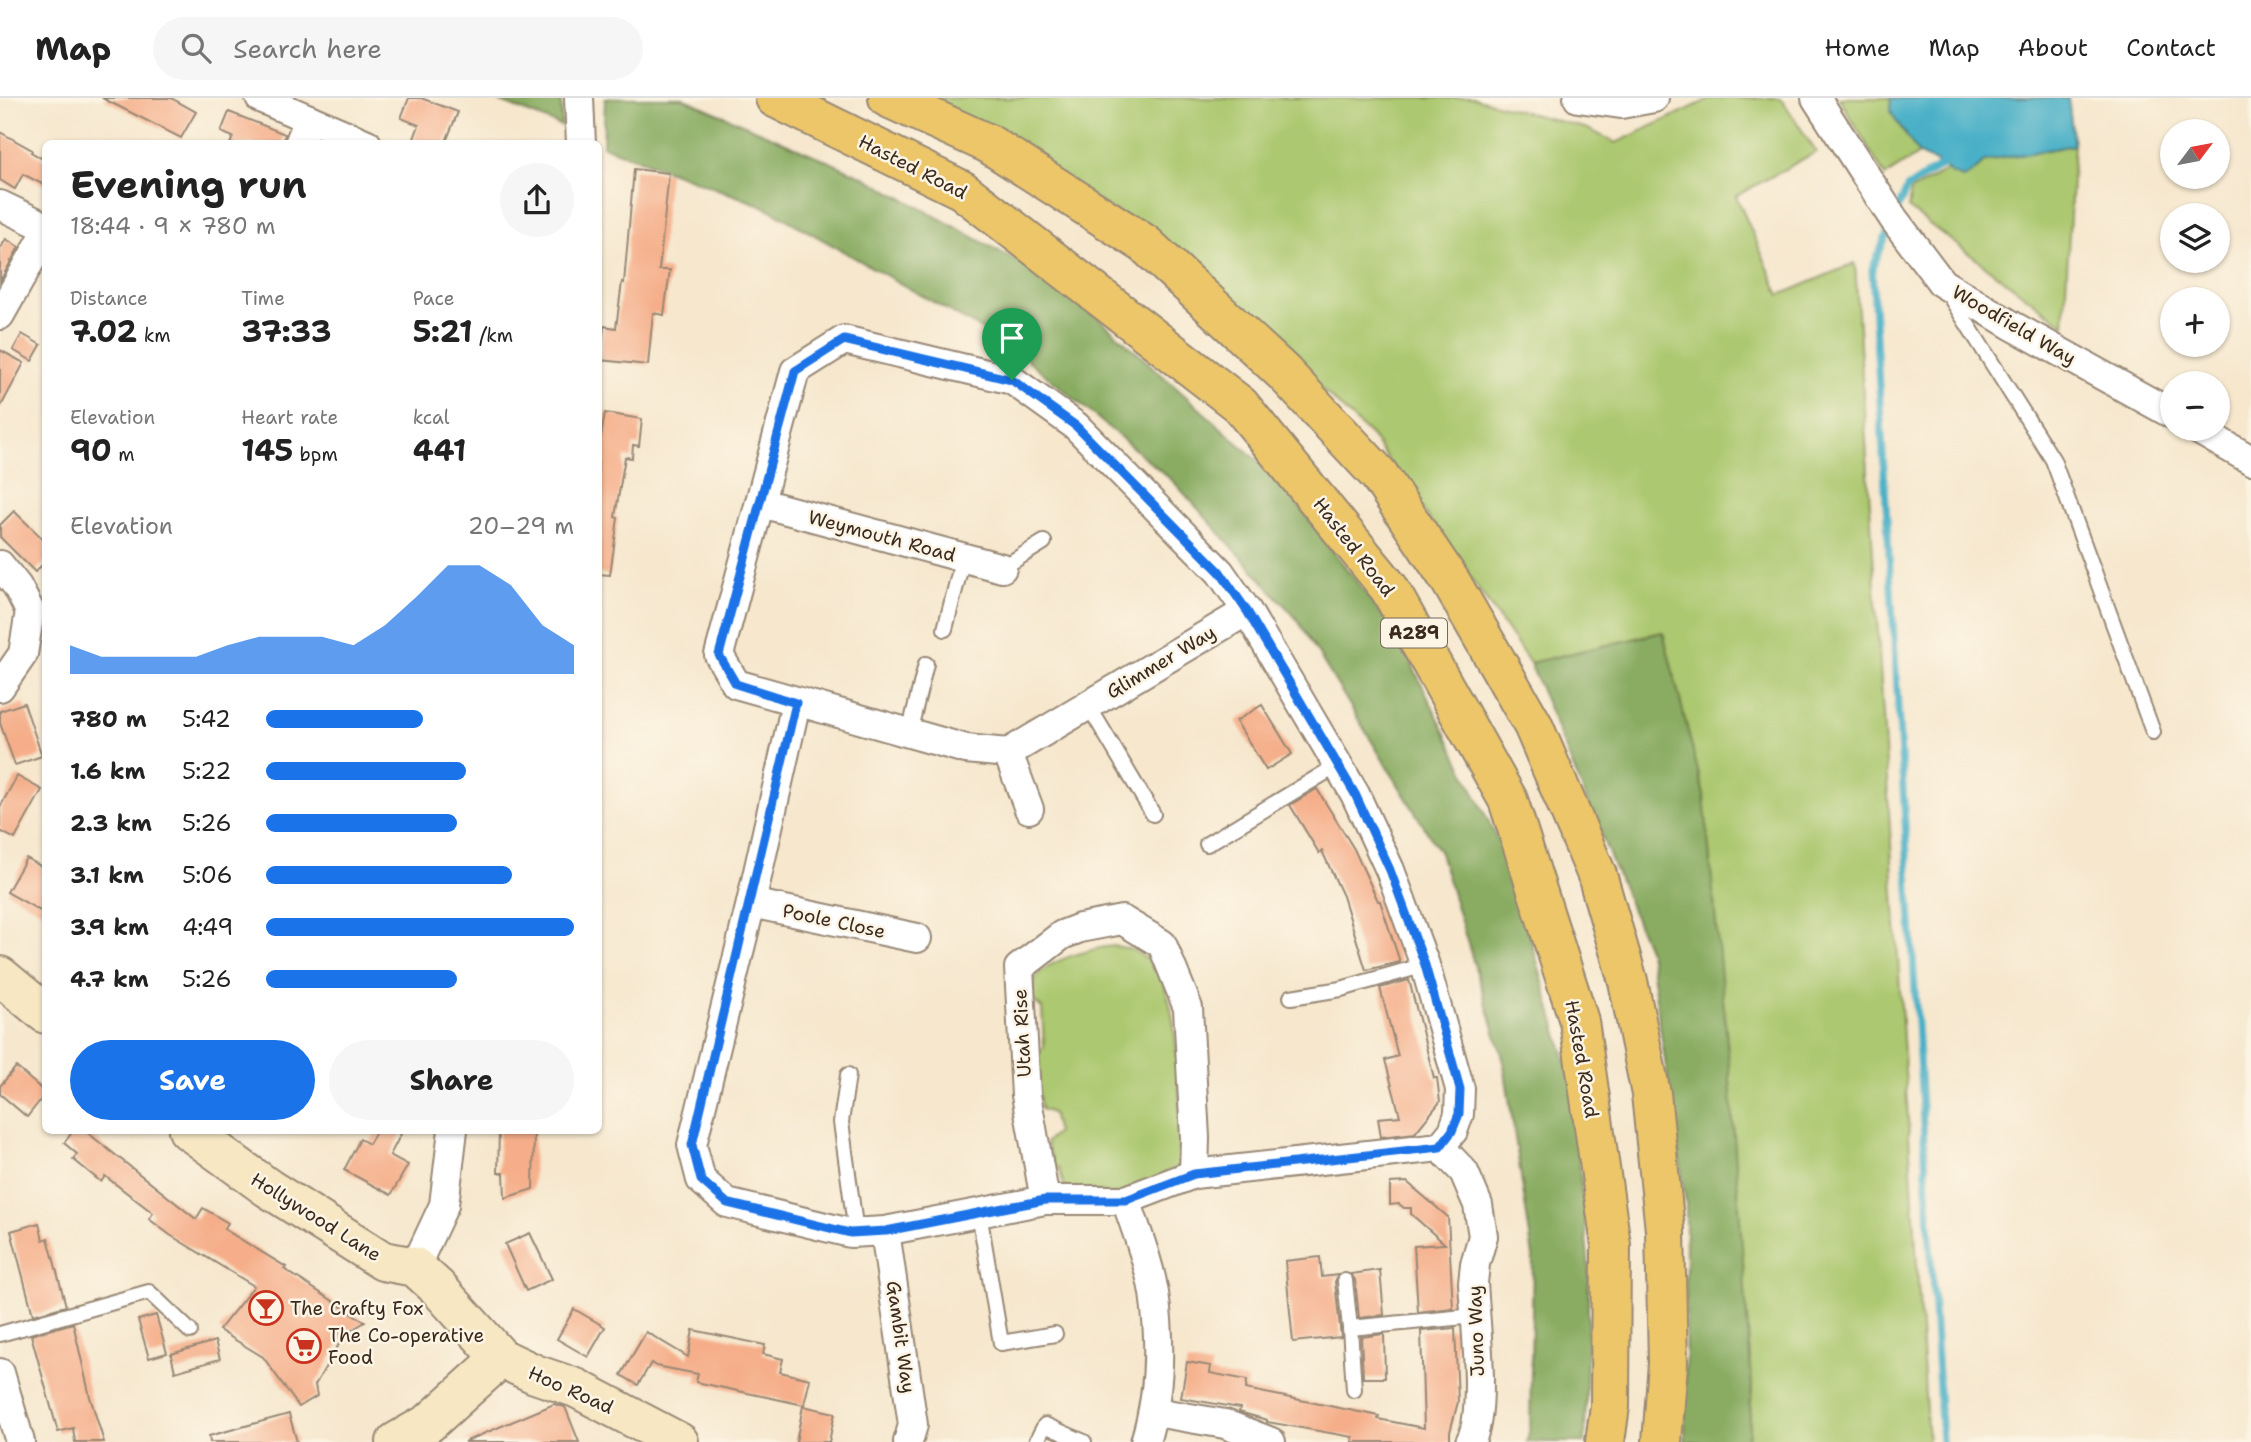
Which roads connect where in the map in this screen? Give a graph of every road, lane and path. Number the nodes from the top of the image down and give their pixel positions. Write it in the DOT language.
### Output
graph roads {
  1 [pos="260,98"];
  2 [pos="579,98"];
  3 [pos="775,98"];
  4 [pos="888,98"];
  5 [pos="1578,98"];
  6 [pos="1654,98"];
  7 [pos="1815,98"];
  8 [pos="304,131"];
  9 [pos="580,137"];
  10 [pos="348,140"];
  11 [pos="0,205"];
  12 [pos="42,225"];
  13 [pos="42,240"];
  14 [pos="1942,283"];
  15 [pos="0,315"];
  16 [pos="2160,407"];
  17 [pos="2218,441"];
  18 [pos="2251,460"];
  19 [pos="761,503"];
  20 [pos="1044,542"];
  21 [pos="963,558"];
  22 [pos="0,565"];
  23 [pos="1002,568"];
  24 [pos="38,607"];
  25 [pos="1247,611"];
  26 [pos="945,629"];
  27 [pos="926,664"];
  28 [pos="0,687"];
  29 [pos="796,703"];
  30 [pos="1088,705"];
  31 [pos="2153,732"];
  32 [pos="909,733"];
  33 [pos="1007,753"];
  34 [pos="1338,765"];
  35 [pos="1029,809"];
  36 [pos="1153,814"];
  37 [pos="1207,844"];
  38 [pos="751,903"];
  39 [pos="917,938"];
  40 [pos="1425,965"];
  41 [pos="0,976"];
  42 [pos="1292,996"];
  43 [pos="42,1011"];
  44 [pos="848,1075"];
  45 [pos="194,1134"];
  46 [pos="453,1134"];
  47 [pos="1440,1147"];
  48 [pos="1194,1174"];
  49 [pos="1045,1200"];
  50 [pos="1126,1200"];
  51 [pos="979,1213"];
  52 [pos="886,1231"];
  53 [pos="856,1233"];
  54 [pos="415,1266"];
  55 [pos="1345,1281"];
  56 [pos="1475,1316"];
  57 [pos="1350,1328"];
  58 [pos="190,1331"];
  59 [pos="0,1334"];
  60 [pos="1055,1334"];
  61 [pos="501,1358"];
  62 [pos="0,1373"];
  63 [pos="1354,1390"];
  64 [pos="1155,1412"];
  65 [pos="20,1442"];
  66 [pos="396,1442"];
  67 [pos="679,1442"];
  68 [pos="908,1442"];
  69 [pos="1036,1442"];
  70 [pos="1084,1442"];
  71 [pos="1146,1442"];
  72 [pos="1271,1442"];
  73 [pos="1470,1442"];
  74 [pos="1605,1442"];
  75 [pos="1662,1442"];
  1 -- 8 [label="street"];
  2 -- 9 [label="street"];
  3 -- 74 [label="main road, Hasted Road / A289"];
  4 -- 75 [label="main road, A289"];
  5 -- 6 [label="street"];
  7 -- 14 [label="street, Woodfield Way"];
  8 -- 10 [label="street"];
  11 -- 12 [label="street"];
  13 -- 15 [label="street"];
  14 -- 16 [label="street, Woodfield Way"];
  14 -- 31 [label="lane"];
  17 -- 18 [label="street"];
  19 -- 21 [label="street, Weymouth Road"];
  19 -- 25 [label="street"];
  19 -- 29 [label="street"];
  20 -- 23 [label="lane"];
  21 -- 23 [label="street, Weymouth Road"];
  21 -- 26 [label="lane"];
  22 -- 24 [label="street"];
  24 -- 28 [label="street"];
  25 -- 30 [label="street, Glimmer Way"];
  25 -- 34 [label="street"];
  27 -- 32 [label="lane"];
  29 -- 32 [label="street"];
  29 -- 38 [label="street"];
  30 -- 33 [label="street, Glimmer Way"];
  30 -- 36 [label="lane"];
  32 -- 33 [label="street"];
  33 -- 35 [label="street"];
  34 -- 37 [label="lane"];
  34 -- 40 [label="street"];
  38 -- 39 [label="street, Poole Close"];
  38 -- 53 [label="street"];
  40 -- 42 [label="lane"];
  40 -- 47 [label="street"];
  41 -- 43 [label="main road"];
  44 -- 53 [label="lane"];
  45 -- 54 [label="main road, Hollywood Lane"];
  46 -- 54 [label="street"];
  47 -- 48 [label="street"];
  47 -- 56 [label="street, Juno Way"];
  48 -- 49 [label="street, Utah Rise"];
  48 -- 50 [label="street"];
  49 -- 50 [label="street"];
  49 -- 51 [label="street"];
  50 -- 64 [label="street"];
  51 -- 52 [label="street"];
  51 -- 60 [label="lane"];
  52 -- 53 [label="street"];
  52 -- 68 [label="street, Gambit Way"];
  54 -- 61 [label="main road"];
  55 -- 57 [label="lane"];
  56 -- 57 [label="lane"];
  56 -- 73 [label="street, Juno Way"];
  57 -- 63 [label="lane"];
  58 -- 59 [label="lane"];
  61 -- 66 [label="main road"];
  61 -- 67 [label="main road, Hoo Road"];
  62 -- 65 [label="street"];
  64 -- 71 [label="street"];
  64 -- 72 [label="street"];
  69 -- 70 [label="lane"];
}
